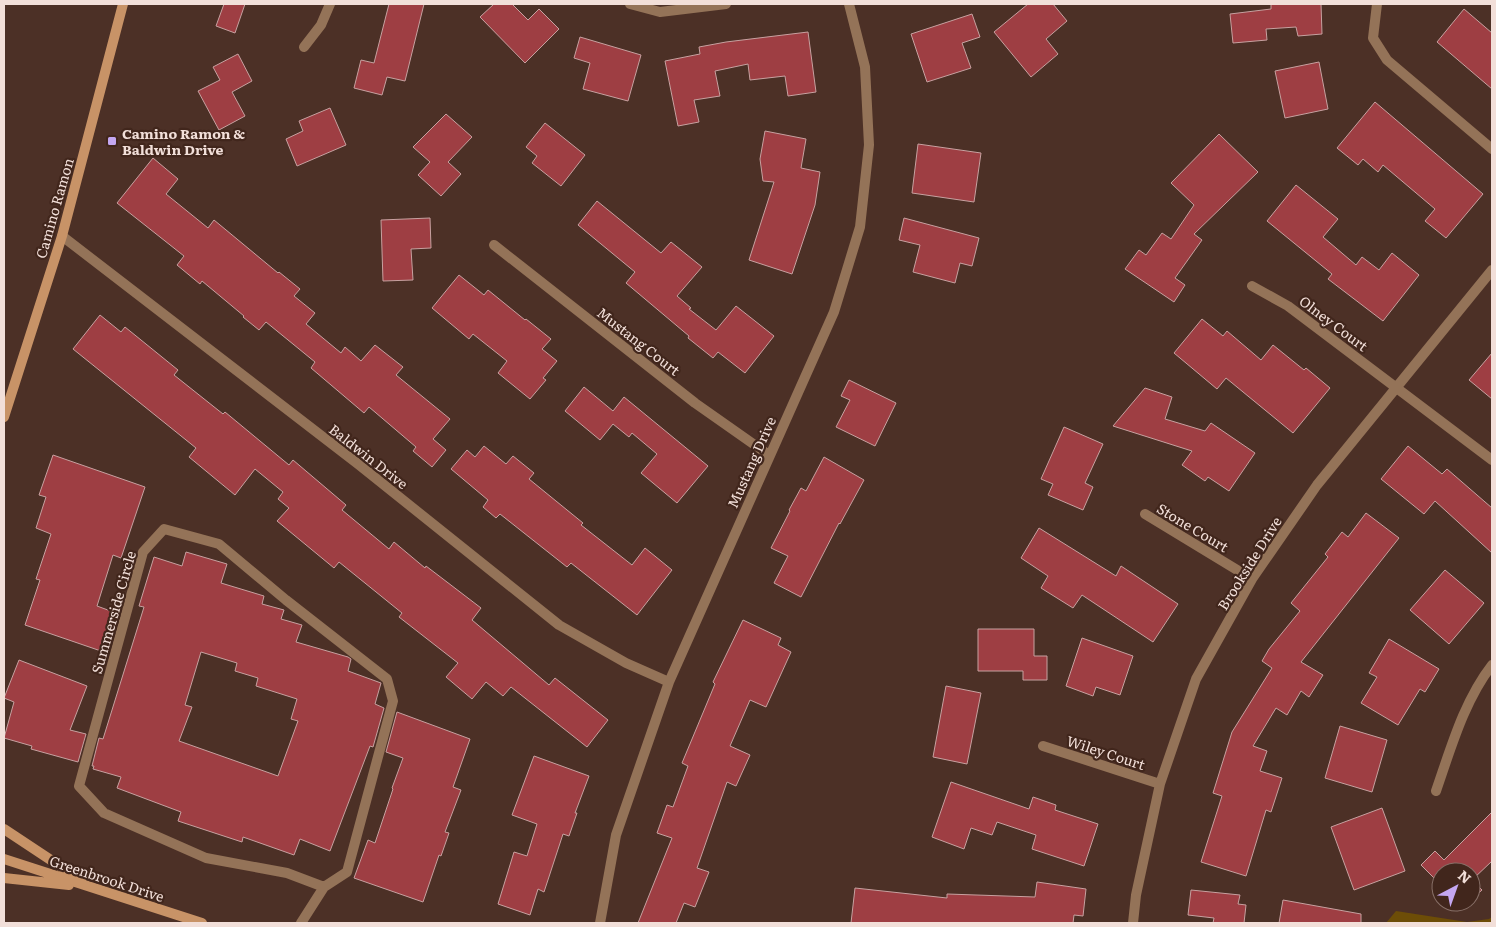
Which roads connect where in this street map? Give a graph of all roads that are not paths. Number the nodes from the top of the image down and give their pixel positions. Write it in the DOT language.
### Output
graph roads {
  1 [pos="123,4"];
  2 [pos="330,4"];
  3 [pos="630,4"];
  4 [pos="726,4"];
  5 [pos="849,4"];
  6 [pos="1376,4"];
  7 [pos="304,47"];
  8 [pos="1492,148"];
  9 [pos="62,236"];
  10 [pos="494,245"];
  11 [pos="1492,270"];
  12 [pos="1252,286"];
  13 [pos="1397,387"];
  14 [pos="4,417"];
  15 [pos="769,455"];
  16 [pos="1492,460"];
  17 [pos="1145,514"];
  18 [pos="1252,579"];
  19 [pos="1492,665"];
  20 [pos="668,682"];
  21 [pos="1042,746"];
  22 [pos="1160,784"];
  23 [pos="1436,791"];
  24 [pos="4,829"];
  25 [pos="4,859"];
  26 [pos="4,878"];
  27 [pos="324,887"];
  28 [pos="92,888"];
  29 [pos="202,923"];
  30 [pos="301,923"];
  31 [pos="600,923"];
  32 [pos="1133,923"];
  1 -- 9 [label="street, Camino Ramon"];
  2 -- 7 [label="street"];
  3 -- 4 [label="street"];
  5 -- 15 [label="street, Mustang Drive"];
  6 -- 8 [label="street"];
  9 -- 14 [label="street, Camino Ramon"];
  9 -- 20 [label="street, Baldwin Drive"];
  10 -- 15 [label="street, Mustang Court"];
  11 -- 13 [label="street, Brookside Drive"];
  12 -- 13 [label="street, Olney Court"];
  13 -- 16 [label="street, Olney Court"];
  13 -- 18 [label="street, Brookside Drive"];
  15 -- 20 [label="street, Mustang Drive"];
  17 -- 18 [label="street, Stone Court"];
  18 -- 22 [label="street, Brookside Drive"];
  19 -- 23 [label="street"];
  20 -- 31 [label="street, Mustang Drive"];
  21 -- 22 [label="street, Wiley Court"];
  22 -- 32 [label="street, Brookside Drive"];
  24 -- 28 [label="street"];
  25 -- 28 [label="street, Greenbrook Drive"];
  26 -- 28 [label="street"];
  27 -- 27 [label="street, Summerside Circle"];
  27 -- 30 [label="street, Summerside Circle"];
  28 -- 29 [label="street, Greenbrook Drive"];
}
